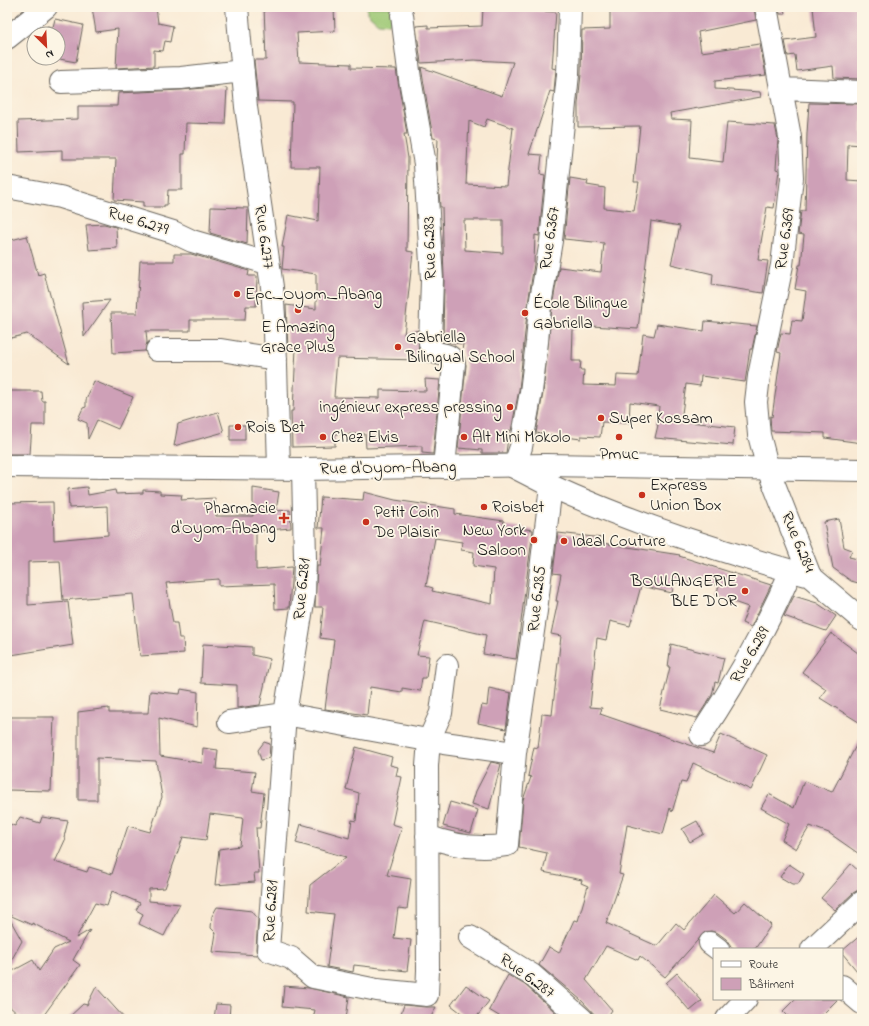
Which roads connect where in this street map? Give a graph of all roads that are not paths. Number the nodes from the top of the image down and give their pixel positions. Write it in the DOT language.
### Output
graph roads {
  1 [pos="46,7"];
  2 [pos="237,7"];
  3 [pos="570,7"];
  4 [pos="766,7"];
  5 [pos="402,15"];
  6 [pos="7,38"];
  7 [pos="243,71"];
  8 [pos="61,82"];
  9 [pos="782,89"];
  10 [pos="862,92"];
  11 [pos="7,187"];
  12 [pos="267,263"];
  13 [pos="157,350"];
  14 [pos="276,359"];
  15 [pos="7,466"];
  16 [pos="444,467"];
  17 [pos="514,467"];
  18 [pos="278,468"];
  19 [pos="303,469"];
  20 [pos="768,469"];
  21 [pos="862,470"];
  22 [pos="550,486"];
  23 [pos="800,574"];
  24 [pos="862,620"];
  25 [pos="447,665"];
  26 [pos="285,714"];
  27 [pos="229,722"];
  28 [pos="700,735"];
  29 [pos="429,740"];
  30 [pos="515,753"];
  31 [pos="427,836"];
  32 [pos="862,902"];
  33 [pos="470,937"];
  34 [pos="813,948"];
  35 [pos="843,987"];
  36 [pos="745,1000"];
  37 [pos="862,1003"];
  38 [pos="582,1019"];
  39 [pos="727,1019"];
  1 -- 6 [label="street"];
  2 -- 7 [label="street, Rue 6.277"];
  3 -- 17 [label="street, Rue 6.367"];
  4 -- 9 [label="street, Rue 6.369"];
  5 -- 16 [label="street, Rue 6.283"];
  7 -- 8 [label="street"];
  7 -- 12 [label="street, Rue 6.277"];
  9 -- 10 [label="street"];
  9 -- 20 [label="street, Rue 6.369"];
  11 -- 12 [label="street, Rue 6.279"];
  12 -- 14 [label="street, Rue 6.277"];
  13 -- 14 [label="street"];
  14 -- 18 [label="street, Rue 6.277"];
  15 -- 18 [label="street, Rue d'Oyom-Abang"];
  16 -- 17 [label="street, Rue d'Oyom-Abang"];
  16 -- 19 [label="street, Rue d'Oyom-Abang"];
  17 -- 20 [label="street, Rue d'Oyom-Abang"];
  17 -- 22 [label="street"];
  18 -- 19 [label="street, Rue d'Oyom-Abang"];
  19 -- 26 [label="street, Rue 6.281"];
  20 -- 21 [label="street, Rue d'Oyom-Abang"];
  20 -- 23 [label="street, Rue 6.284"];
  22 -- 23 [label="street"];
  22 -- 30 [label="street, Rue 6.285"];
  23 -- 24 [label="street, Rue 6.284"];
  23 -- 28 [label="street, Rue 6.289"];
  25 -- 29 [label="street, Rue 6.281"];
  26 -- 27 [label="street"];
  26 -- 29 [label="street"];
  26 -- 31 [label="street, Rue 6.281"];
  29 -- 30 [label="street"];
  29 -- 31 [label="street, Rue 6.281"];
  30 -- 31 [label="street, Rue 6.285"];
  32 -- 34 [label="street"];
  33 -- 38 [label="street, Rue 6.287"];
  35 -- 37 [label="street"];
  36 -- 39 [label="street"];
}
